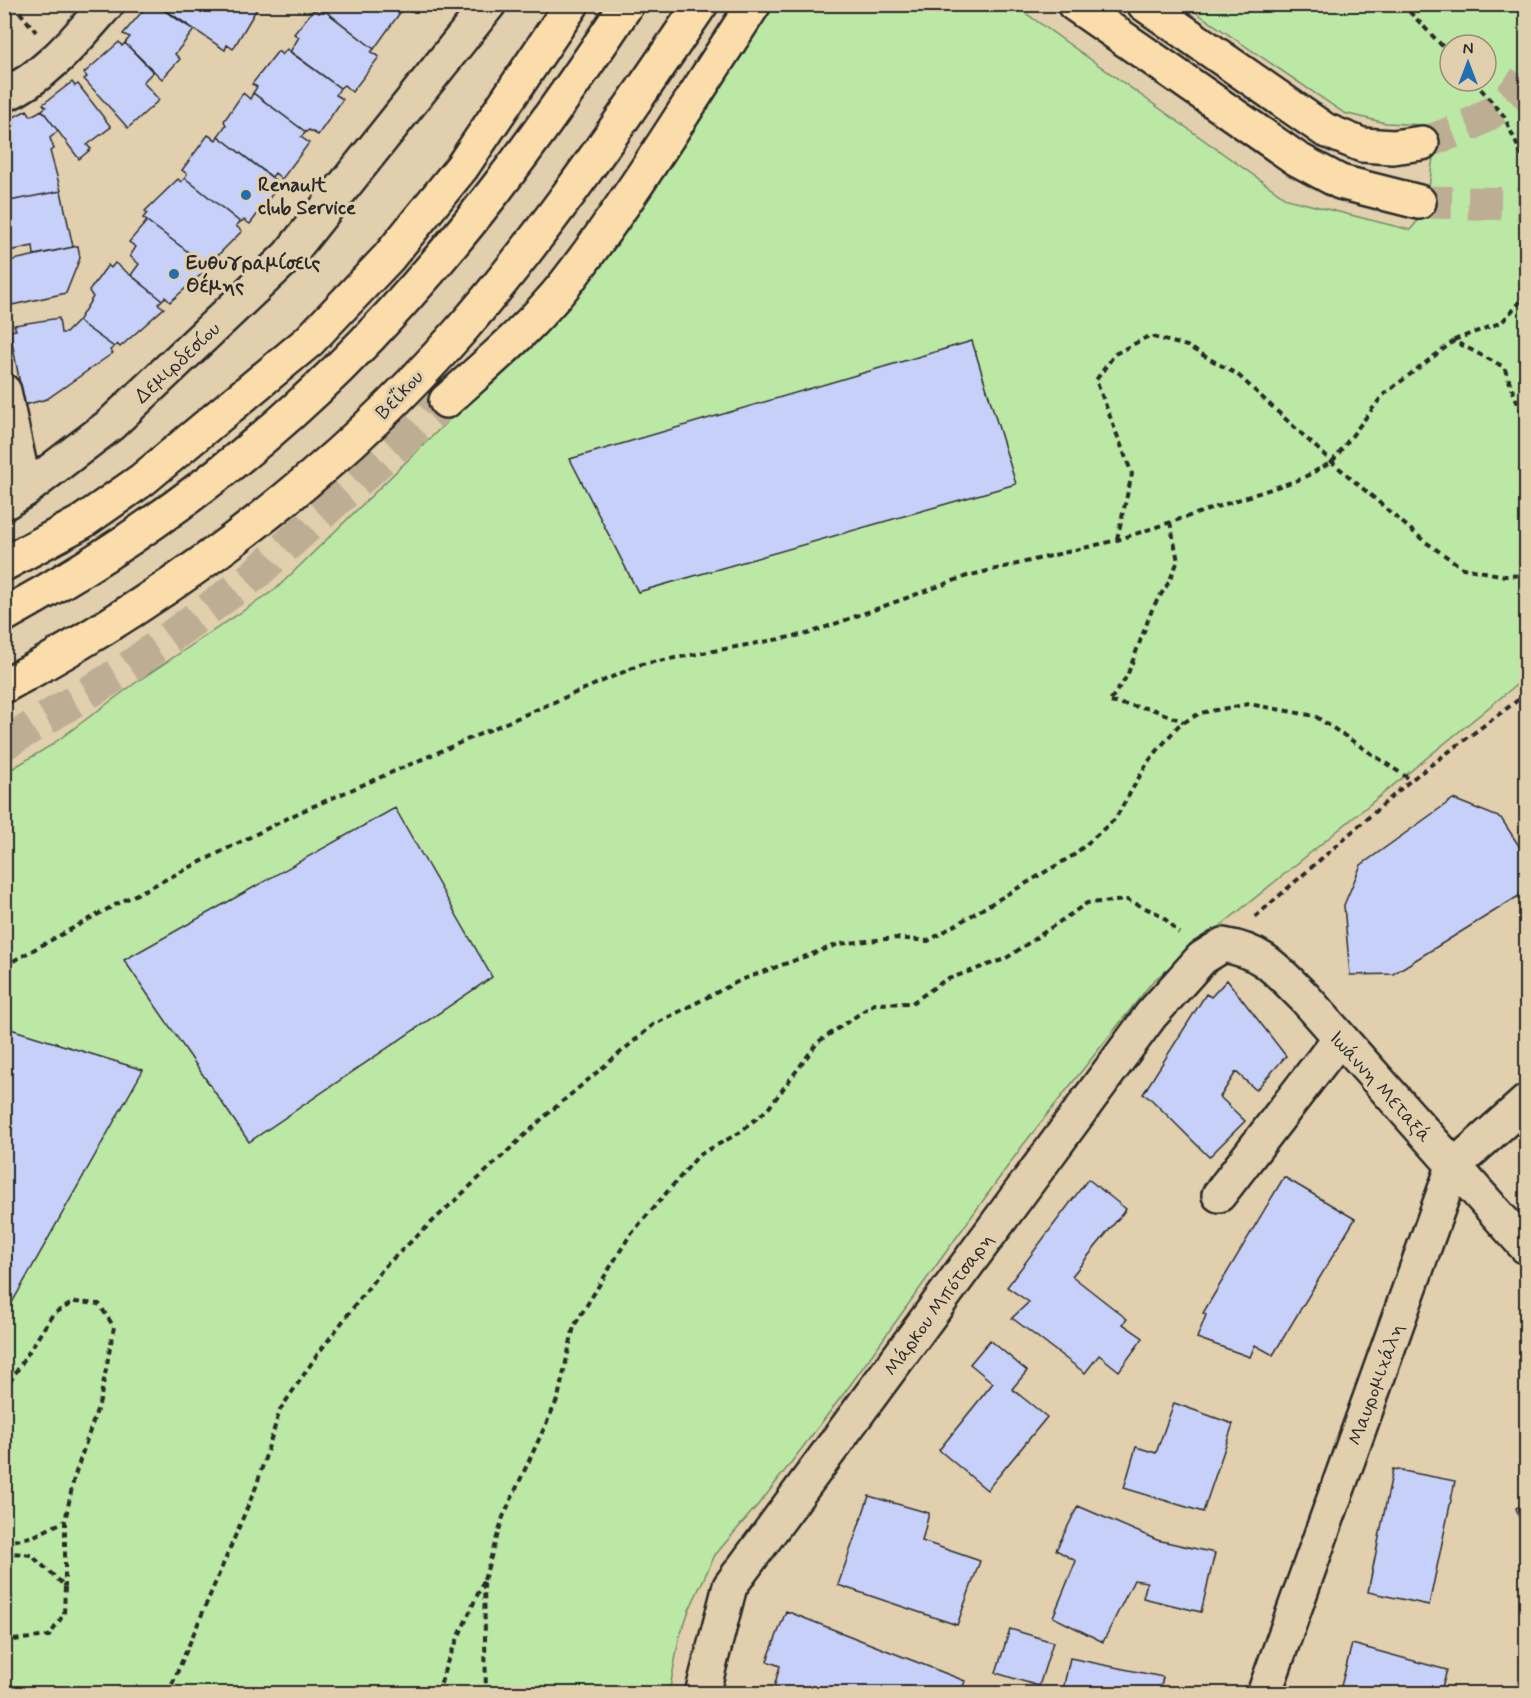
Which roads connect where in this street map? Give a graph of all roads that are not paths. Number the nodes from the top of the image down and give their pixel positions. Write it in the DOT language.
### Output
graph roads {
  1 [pos="107,4"];
  2 [pos="489,4"];
  3 [pos="572,4"];
  4 [pos="627,4"];
  5 [pos="701,4"];
  6 [pos="722,4"];
  7 [pos="753,4"];
  8 [pos="1074,4"];
  9 [pos="1144,4"];
  10 [pos="677,39"];
  11 [pos="4,95"];
  12 [pos="1422,143"];
  13 [pos="1419,202"];
  14 [pos="4,392"];
  15 [pos="446,401"];
  16 [pos="15,497"];
  17 [pos="4,564"];
  18 [pos="4,615"];
  19 [pos="4,686"];
  20 [pos="1212,951"];
  21 [pos="1339,1039"];
  22 [pos="1527,1102"];
  23 [pos="1453,1167"];
  24 [pos="1219,1195"];
  25 [pos="1527,1246"];
  26 [pos="702,1694"];
  27 [pos="1264,1694"];
  1 -- 11 [label="street"];
  2 -- 16 [label="street, Δεμιρδεσίου"];
  3 -- 17 [label="main road"];
  4 -- 18 [label="main road"];
  5 -- 10 [label="main road, Βεΐκου"];
  6 -- 10 [label="main road"];
  7 -- 15 [label="main road"];
  8 -- 13 [label="main road"];
  9 -- 12 [label="main road"];
  10 -- 19 [label="main road, Βεΐκου"];
  14 -- 16 [label="street"];
  20 -- 21 [label="street, Ιωάννη Μεταξά"];
  20 -- 26 [label="street, Μάρκου Μπότσαρη"];
  21 -- 23 [label="street, Ιωάννη Μεταξά"];
  21 -- 24 [label="street"];
  22 -- 23 [label="street, Μαυρομιχάλη"];
  23 -- 25 [label="street, Ιωάννη Μεταξά"];
  23 -- 27 [label="street, Μαυρομιχάλη"];
}
